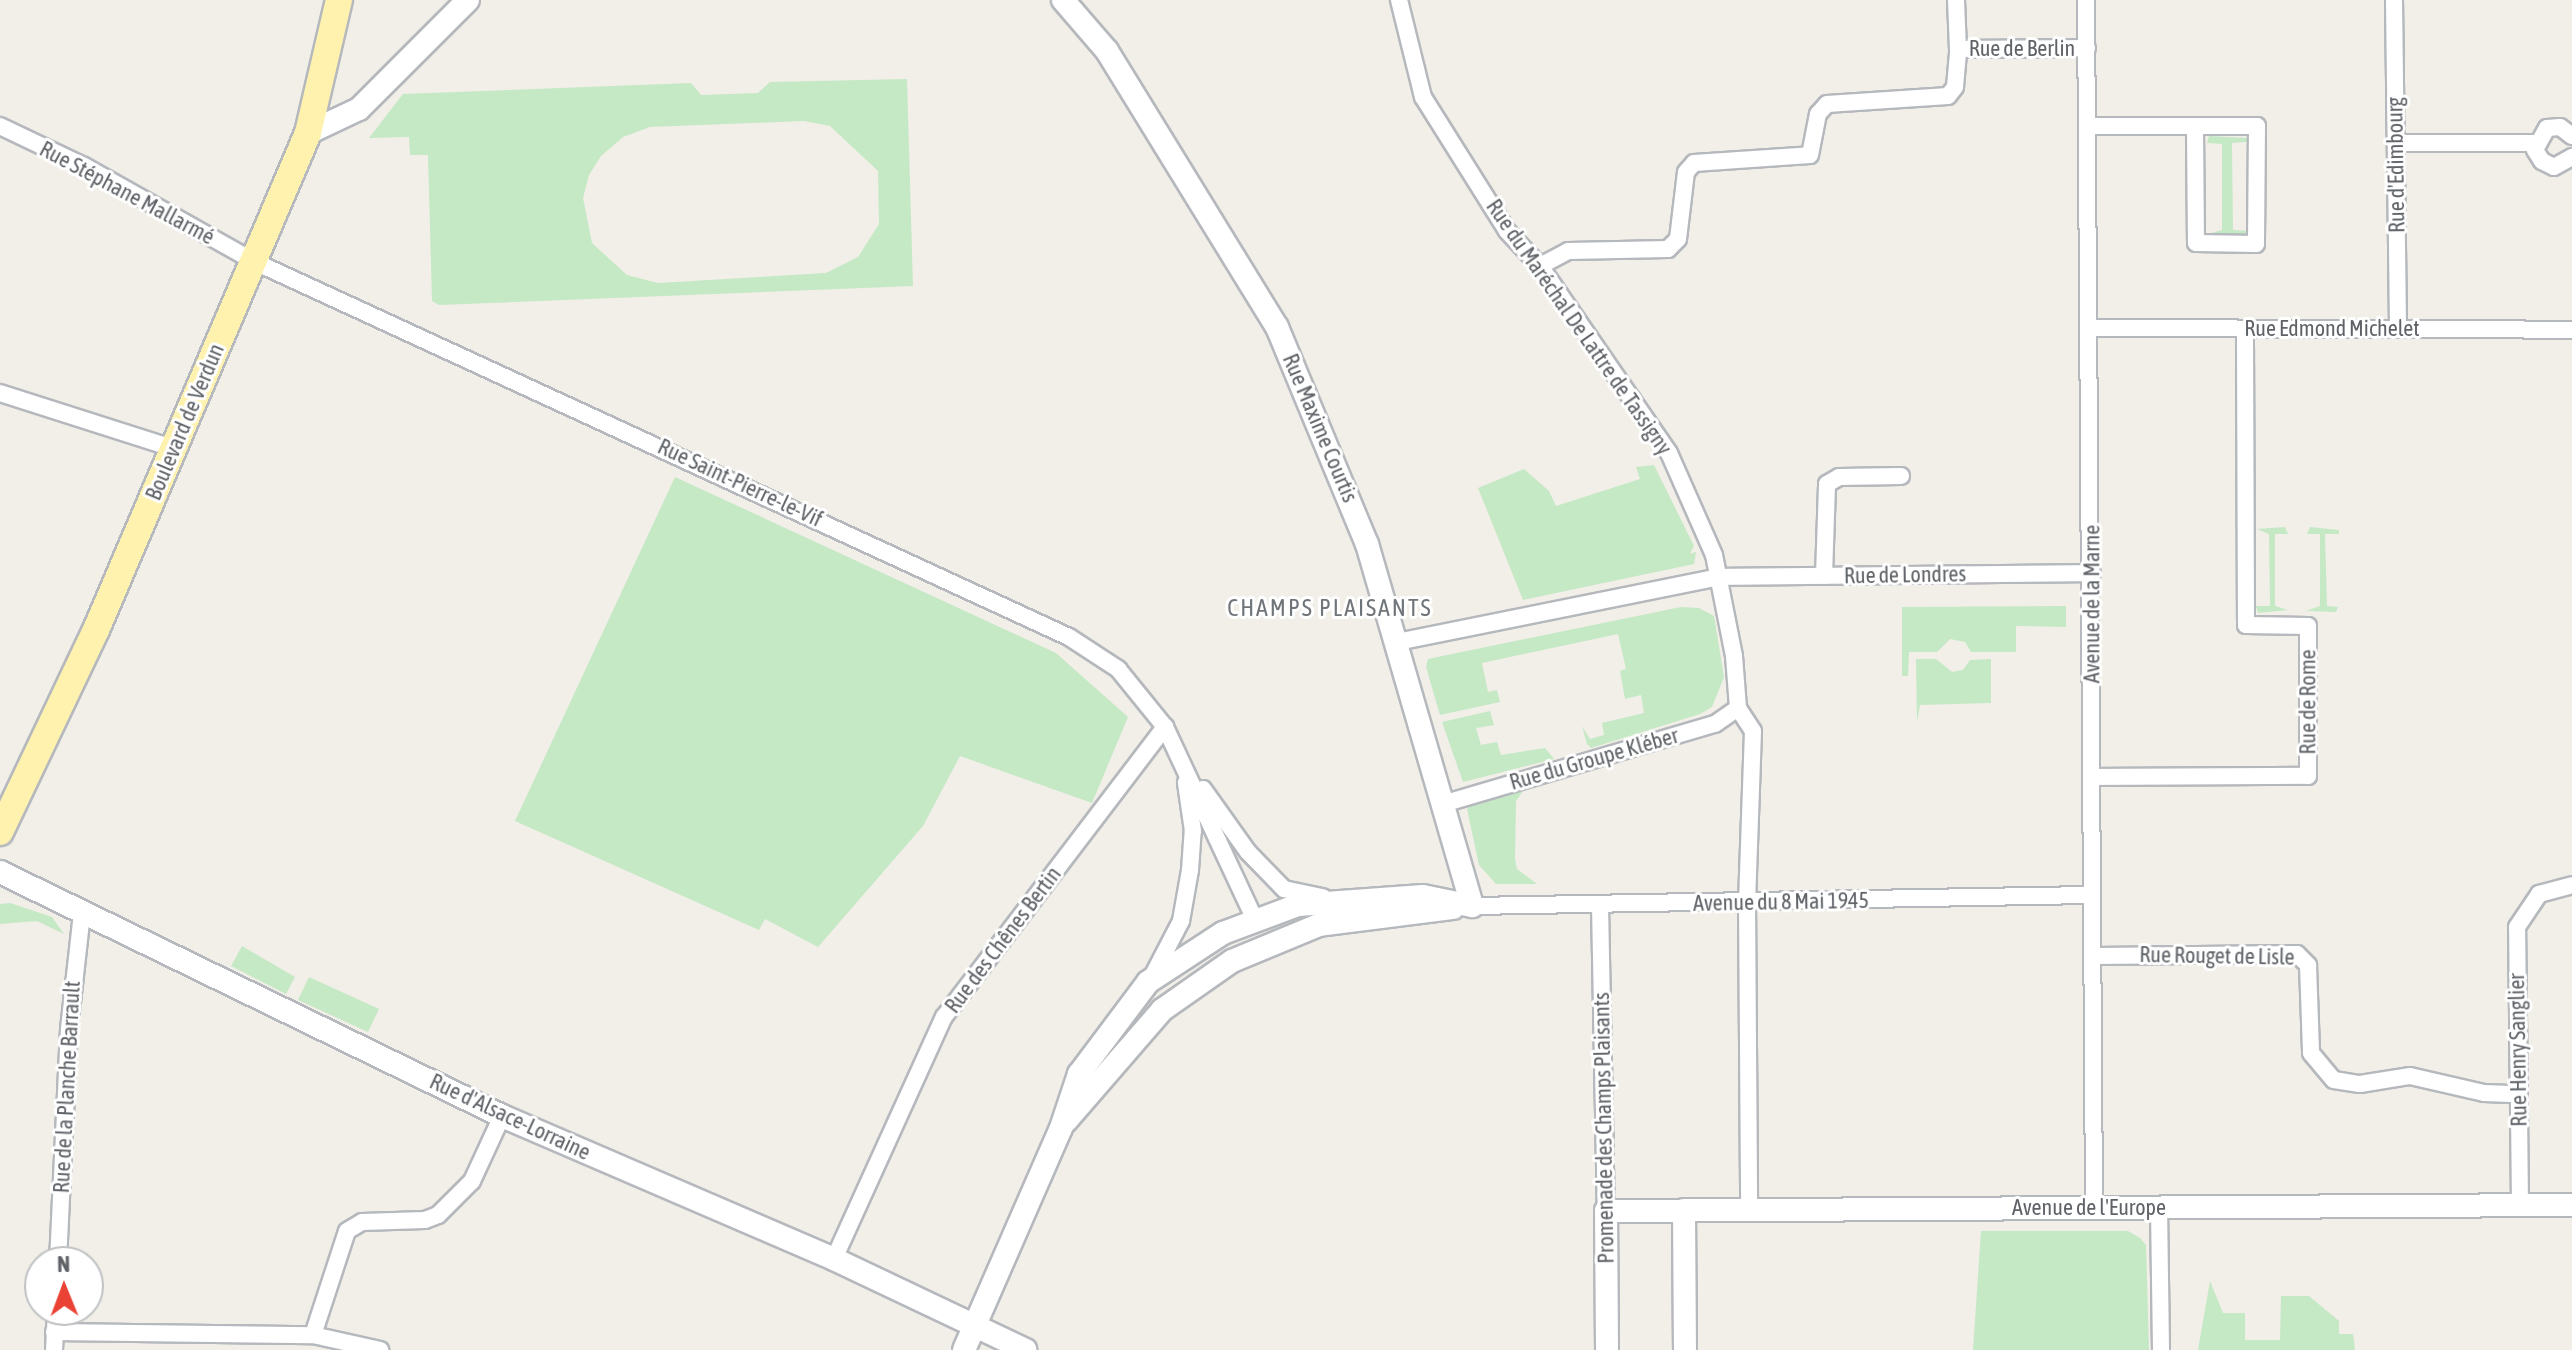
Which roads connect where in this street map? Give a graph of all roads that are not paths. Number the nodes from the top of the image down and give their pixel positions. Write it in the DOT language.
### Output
graph roads {
  1 [pos="339,0"];
  2 [pos="468,0"];
  3 [pos="1063,0"];
  4 [pos="1399,0"];
  5 [pos="1956,0"];
  6 [pos="2086,0"];
  7 [pos="2394,0"];
  8 [pos="2087,48"];
  9 [pos="1958,49"];
  10 [pos="0,126"];
  11 [pos="2088,126"];
  12 [pos="2195,126"];
  13 [pos="308,133"];
  14 [pos="2572,136"];
  15 [pos="2396,143"];
  16 [pos="2535,143"];
  17 [pos="2572,157"];
  18 [pos="253,261"];
  19 [pos="1540,266"];
  20 [pos="2092,328"];
  21 [pos="2398,329"];
  22 [pos="2245,330"];
  23 [pos="2572,330"];
  24 [pos="0,393"];
  25 [pos="175,449"];
  26 [pos="1901,476"];
  27 [pos="2092,573"];
  28 [pos="1824,576"];
  29 [pos="1718,577"];
  30 [pos="1397,642"];
  31 [pos="1738,708"];
  32 [pos="1165,727"];
  33 [pos="1183,762"];
  34 [pos="2092,777"];
  35 [pos="1446,803"];
  36 [pos="0,832"];
  37 [pos="0,872"];
  38 [pos="2572,885"];
  39 [pos="2090,895"];
  40 [pos="1283,899"];
  41 [pos="1747,901"];
  42 [pos="1600,905"];
  43 [pos="1472,906"];
  44 [pos="82,914"];
  45 [pos="1254,918"];
  46 [pos="1279,938"];
  47 [pos="2095,956"];
  48 [pos="1148,982"];
  49 [pos="2518,1094"];
  50 [pos="502,1116"];
  51 [pos="1061,1128"];
  52 [pos="2520,1205"];
  53 [pos="2572,1205"];
  54 [pos="2159,1207"];
  55 [pos="2094,1208"];
  56 [pos="1684,1210"];
  57 [pos="1749,1210"];
  58 [pos="1606,1211"];
  59 [pos="59,1246"];
  60 [pos="834,1259"];
  61 [pos="975,1325"];
  62 [pos="55,1326"];
  63 [pos="54,1332"];
  64 [pos="313,1335"];
  65 [pos="54,1350"];
  66 [pos="380,1350"];
  67 [pos="964,1350"];
  68 [pos="1026,1350"];
  69 [pos="1607,1350"];
  70 [pos="1685,1350"];
  71 [pos="2161,1350"];
  1 -- 13 [label="main road, Boulevard de Verdun"];
  2 -- 13 [label="street"];
  3 -- 30 [label="street, Rue Maxime Courtis"];
  4 -- 19 [label="street, Rue du Maréchal De Lattre de Tassigny"];
  5 -- 9 [label="street, Rue de Berlin"];
  6 -- 8 [label="street, Avenue de la Marne"];
  7 -- 15 [label="street, Rue d'Edimbourg"];
  8 -- 9 [label="street, Rue de Berlin"];
  8 -- 11 [label="street, Avenue de la Marne"];
  9 -- 19 [label="street"];
  10 -- 18 [label="street, Rue Stéphane Mallarmé"];
  11 -- 12 [label="street"];
  11 -- 20 [label="street, Avenue de la Marne"];
  12 -- 12 [label="street"];
  13 -- 18 [label="main road, Boulevard de Verdun"];
  14 -- 16 [label="street"];
  15 -- 16 [label="street"];
  15 -- 21 [label="street, Rue d'Edimbourg"];
  16 -- 17 [label="street"];
  18 -- 25 [label="main road, Boulevard de Verdun"];
  18 -- 32 [label="street, Rue Saint-Pierre-le-Vif"];
  19 -- 29 [label="street, Rue du Maréchal De Lattre de Tassigny"];
  20 -- 22 [label="street, Rue Edmond Michelet"];
  20 -- 27 [label="street, Avenue de la Marne"];
  21 -- 22 [label="street, Rue Edmond Michelet"];
  21 -- 23 [label="street, Rue Edmond Michelet"];
  22 -- 34 [label="street, Rue de Rome"];
  24 -- 25 [label="street"];
  25 -- 36 [label="main road, Boulevard de Verdun"];
  26 -- 28 [label="street"];
  27 -- 28 [label="street, Rue de Londres"];
  27 -- 34 [label="street, Avenue de la Marne"];
  28 -- 29 [label="street, Rue de Londres"];
  29 -- 30 [label="street, Rue de Londres"];
  29 -- 31 [label="street, Rue du Maréchal De Lattre de Tassigny"];
  30 -- 35 [label="street, Rue Maxime Courtis"];
  31 -- 35 [label="street, Rue du Groupe Kléber"];
  31 -- 41 [label="street, Rue du Maréchal De Lattre de Tassigny"];
  32 -- 33 [label="street, Rue Saint-Pierre-le-Vif"];
  32 -- 60 [label="street, Rue des Chênes Bertin"];
  33 -- 40 [label="street, Rue Saint-Pierre-le-Vif"];
  33 -- 45 [label="street, Rue Saint-Pierre-le-Vif"];
  33 -- 48 [label="street, Rue Saint-Pierre-le-Vif"];
  34 -- 39 [label="street, Avenue de la Marne"];
  35 -- 43 [label="street, Rue Maxime Courtis"];
  37 -- 44 [label="street, Rue d'Alsace-Lorraine"];
  38 -- 49 [label="street, Rue Henry Sanglier"];
  39 -- 41 [label="street, Avenue du 8 Mai 1945"];
  39 -- 47 [label="street, Avenue de la Marne"];
  40 -- 43 [label="street"];
  40 -- 45 [label="street"];
  40 -- 46 [label="street"];
  41 -- 42 [label="street, Avenue du 8 Mai 1945"];
  41 -- 57 [label="street"];
  42 -- 43 [label="street, Avenue du 8 Mai 1945"];
  42 -- 58 [label="street, Promenade des Champs Plaisants"];
  43 -- 46 [label="street"];
  44 -- 50 [label="street, Rue d'Alsace-Lorraine"];
  44 -- 59 [label="street, Rue de la Planche Barrault"];
  45 -- 46 [label="street"];
  45 -- 48 [label="street"];
  46 -- 51 [label="street"];
  47 -- 49 [label="street, Rue Rouget de Lisle"];
  47 -- 55 [label="street, Avenue de la Marne"];
  48 -- 51 [label="street"];
  49 -- 52 [label="street, Rue Henry Sanglier"];
  50 -- 60 [label="street, Rue d'Alsace-Lorraine"];
  50 -- 64 [label="street"];
  51 -- 61 [label="street"];
  52 -- 53 [label="street, Avenue de l'Europe"];
  52 -- 54 [label="street, Avenue de l'Europe"];
  54 -- 55 [label="street, Avenue de l'Europe"];
  54 -- 71 [label="street"];
  55 -- 57 [label="street, Avenue de l'Europe"];
  56 -- 57 [label="street, Avenue de l'Europe"];
  56 -- 58 [label="street, Avenue de l'Europe"];
  56 -- 70 [label="street"];
  58 -- 69 [label="street, Promenade des Champs Plaisants"];
  60 -- 61 [label="street, Rue d'Alsace-Lorraine"];
  61 -- 67 [label="street"];
  61 -- 68 [label="street, Rue d'Alsace-Lorraine"];
  62 -- 63 [label="street"];
  63 -- 64 [label="street"];
  63 -- 65 [label="street"];
  64 -- 66 [label="street"];
}
